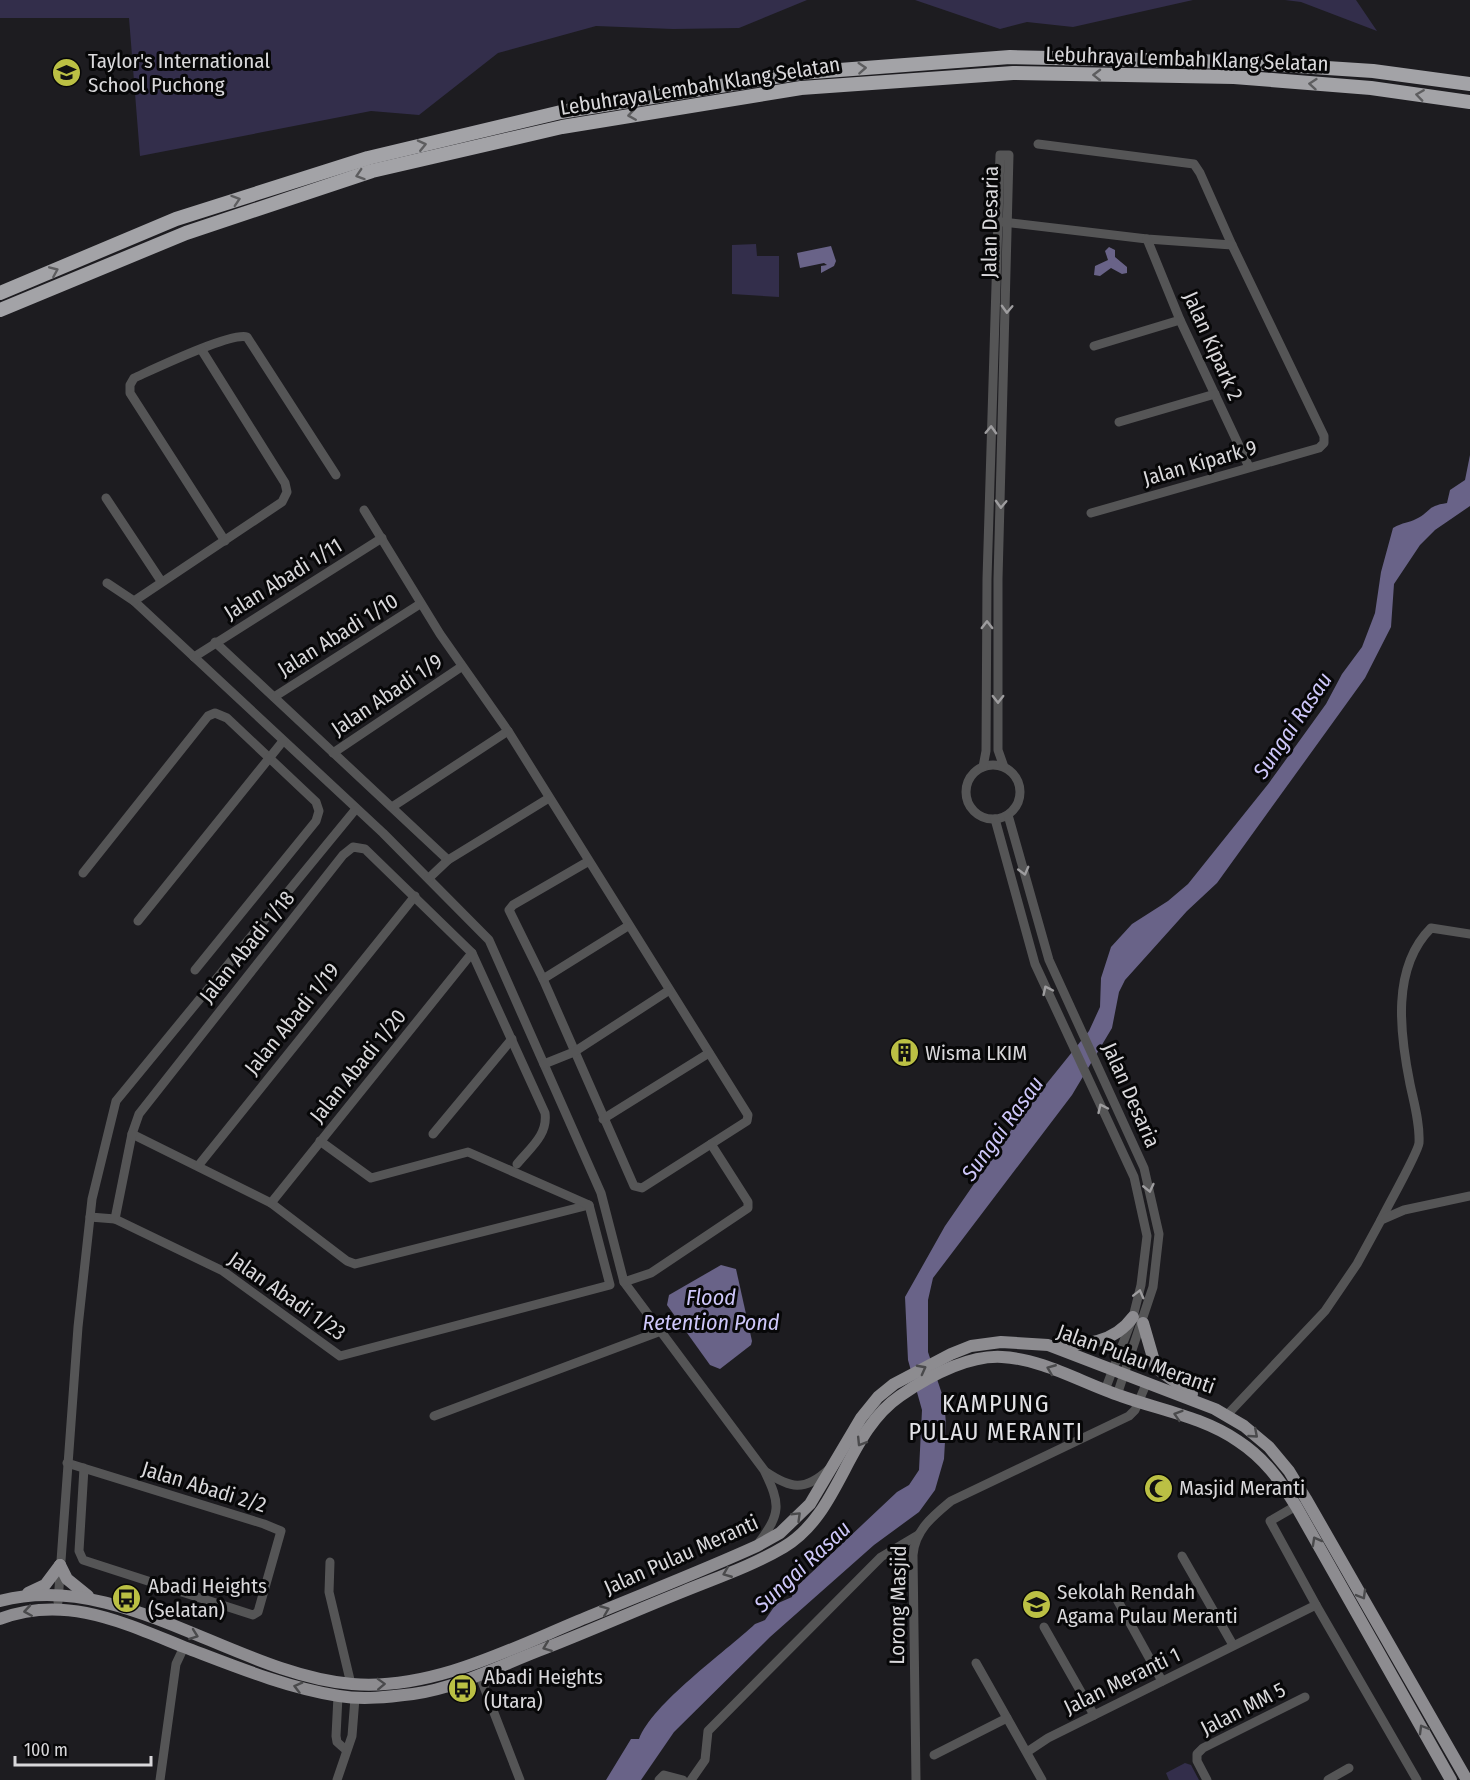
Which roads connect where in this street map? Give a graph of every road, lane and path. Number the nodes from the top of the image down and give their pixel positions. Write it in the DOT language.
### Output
graph roads {
  1 [pos="1467,84"];
  2 [pos="1470,102"];
  3 [pos="1038,144"];
  4 [pos="998,222"];
  5 [pos="1009,223"];
  6 [pos="1147,239"];
  7 [pos="1232,245"];
  8 [pos="0,293"];
  9 [pos="0,310"];
  10 [pos="1180,320"];
  11 [pos="1094,346"];
  12 [pos="201,349"];
  13 [pos="1215,394"];
  14 [pos="1119,422"];
  15 [pos="1249,467"];
  16 [pos="336,475"];
  17 [pos="106,498"];
  18 [pos="364,510"];
  19 [pos="1091,513"];
  20 [pos="382,538"];
  21 [pos="225,541"];
  22 [pos="161,581"];
  23 [pos="107,583"];
  24 [pos="134,601"];
  25 [pos="420,604"];
  26 [pos="215,642"];
  27 [pos="194,657"];
  28 [pos="462,667"];
  29 [pos="274,697"];
  30 [pos="508,731"];
  31 [pos="283,741"];
  32 [pos="333,753"];
  33 [pos="268,758"];
  34 [pos="983,767"];
  35 [pos="1004,767"];
  36 [pos="549,798"];
  37 [pos="392,807"];
  38 [pos="355,810"];
  39 [pos="1008,815"];
  40 [pos="995,819"];
  41 [pos="448,860"];
  42 [pos="589,861"];
  43 [pos="83,873"];
  44 [pos="429,878"];
  45 [pos="415,896"];
  46 [pos="138,921"];
  47 [pos="628,926"];
  48 [pos="1470,934"];
  49 [pos="472,953"];
  50 [pos="195,970"];
  51 [pos="543,979"];
  52 [pos="668,991"];
  53 [pos="512,1039"];
  54 [pos="574,1052"];
  55 [pos="709,1053"];
  56 [pos="544,1064"];
  57 [pos="603,1119"];
  58 [pos="132,1134"];
  59 [pos="433,1134"];
  60 [pos="320,1141"];
  61 [pos="711,1144"];
  62 [pos="517,1164"];
  63 [pos="198,1166"];
  64 [pos="1470,1196"];
  65 [pos="271,1203"];
  66 [pos="589,1205"];
  67 [pos="90,1217"];
  68 [pos="115,1219"];
  69 [pos="1381,1220"];
  70 [pos="624,1282"];
  71 [pos="1138,1320"];
  72 [pos="661,1331"];
  73 [pos="1048,1345"];
  74 [pos="1119,1372"];
  75 [pos="1147,1382"];
  76 [pos="1105,1390"];
  77 [pos="1118,1395"];
  78 [pos="1139,1403"];
  79 [pos="1215,1409"];
  80 [pos="1227,1415"];
  81 [pos="434,1416"];
  82 [pos="67,1462"];
  83 [pos="834,1464"];
  84 [pos="84,1468"];
  85 [pos="764,1470"];
  86 [pos="1296,1506"];
  87 [pos="919,1534"];
  88 [pos="757,1546"];
  89 [pos="1182,1556"];
  90 [pos="330,1562"];
  91 [pos="60,1564"];
  92 [pos="58,1593"];
  93 [pos="1114,1594"];
  94 [pos="21,1596"];
  95 [pos="97,1600"];
  96 [pos="0,1601"];
  97 [pos="1316,1605"];
  98 [pos="57,1607"];
  99 [pos="0,1619"];
  100 [pos="1044,1627"];
  101 [pos="1233,1645"];
  102 [pos="184,1647"];
  103 [pos="976,1663"];
  104 [pos="479,1674"];
  105 [pos="1162,1681"];
  106 [pos="351,1684"];
  107 [pos="338,1696"];
  108 [pos="1305,1697"];
  109 [pos="355,1698"];
  110 [pos="1094,1715"];
  111 [pos="1007,1718"];
  112 [pos="346,1750"];
  113 [pos="1027,1752"];
  114 [pos="934,1755"];
  115 [pos="1350,1768"];
  116 [pos="160,1780"];
  117 [pos="337,1780"];
  118 [pos="519,1780"];
  119 [pos="658,1780"];
  120 [pos="682,1780"];
  121 [pos="691,1780"];
  122 [pos="916,1780"];
  123 [pos="1042,1780"];
  124 [pos="1207,1780"];
  125 [pos="1328,1780"];
  126 [pos="1417,1780"];
  127 [pos="1451,1780"];
  128 [pos="1467,1780"];
  8 -- 1 [label="highway, Lebuhraya Lembah Klang Selatan, one-way"];
  2 -- 9 [label="highway, Lebuhraya Lembah Klang Selatan, one-way"];
  3 -- 7 [label="street"];
  4 -- 5 [label="street"];
  4 -- 5 [label="street, Jalan Desaria"];
  34 -- 4 [label="street, Jalan Desaria, one-way"];
  5 -- 6 [label="street"];
  5 -- 35 [label="street, Jalan Desaria, one-way"];
  6 -- 7 [label="street"];
  6 -- 10 [label="street, Jalan Kipark 2"];
  7 -- 15 [label="street, Jalan Kipark 9"];
  10 -- 11 [label="street"];
  10 -- 13 [label="street, Jalan Kipark 2"];
  12 -- 16 [label="street"];
  12 -- 21 [label="street"];
  12 -- 21 [label="street"];
  13 -- 14 [label="street"];
  13 -- 15 [label="street, Jalan Kipark 2"];
  15 -- 19 [label="street, Jalan Kipark 9"];
  17 -- 22 [label="street"];
  18 -- 20 [label="street"];
  20 -- 25 [label="street"];
  20 -- 26 [label="street, Jalan Abadi 1/11"];
  21 -- 22 [label="street"];
  22 -- 24 [label="street"];
  23 -- 24 [label="street"];
  24 -- 27 [label="street"];
  25 -- 28 [label="street"];
  25 -- 29 [label="street, Jalan Abadi 1/10"];
  26 -- 27 [label="street, Jalan Abadi 1/11"];
  26 -- 29 [label="street"];
  27 -- 31 [label="street"];
  28 -- 30 [label="street"];
  28 -- 32 [label="street, Jalan Abadi 1/9"];
  29 -- 32 [label="street"];
  30 -- 36 [label="street"];
  30 -- 37 [label="street"];
  31 -- 33 [label="street"];
  31 -- 38 [label="street"];
  32 -- 37 [label="street"];
  33 -- 43 [label="street"];
  33 -- 46 [label="street"];
  33 -- 50 [label="street"];
  34 -- 35 [label="street"];
  34 -- 40 [label="street, Jalan Desaria"];
  35 -- 39 [label="street, Jalan Desaria"];
  36 -- 41 [label="street"];
  36 -- 42 [label="street"];
  37 -- 41 [label="street"];
  38 -- 44 [label="street"];
  38 -- 67 [label="street"];
  39 -- 40 [label="street"];
  39 -- 71 [label="street, Jalan Desaria, one-way"];
  71 -- 40 [label="street, Jalan Desaria, one-way"];
  41 -- 44 [label="street"];
  42 -- 47 [label="street"];
  42 -- 51 [label="street"];
  44 -- 56 [label="street"];
  45 -- 49 [label="street, Jalan Abadi 1/18"];
  45 -- 58 [label="street, Jalan Abadi 1/18"];
  45 -- 63 [label="street, Jalan Abadi 1/19"];
  47 -- 51 [label="street"];
  47 -- 52 [label="street"];
  48 -- 69 [label="street"];
  49 -- 53 [label="street"];
  49 -- 60 [label="street, Jalan Abadi 1/20"];
  51 -- 54 [label="street"];
  52 -- 54 [label="street"];
  52 -- 55 [label="street"];
  53 -- 59 [label="street"];
  53 -- 62 [label="street"];
  54 -- 56 [label="street"];
  54 -- 57 [label="street"];
  55 -- 57 [label="street"];
  55 -- 61 [label="street"];
  56 -- 70 [label="street"];
  57 -- 61 [label="street"];
  58 -- 63 [label="street"];
  58 -- 68 [label="street, Jalan Abadi 1/18"];
  60 -- 65 [label="street, Jalan Abadi 1/20"];
  60 -- 66 [label="street"];
  61 -- 70 [label="street"];
  63 -- 65 [label="street"];
  64 -- 69 [label="street"];
  65 -- 66 [label="street"];
  66 -- 68 [label="street, Jalan Abadi 1/23"];
  67 -- 68 [label="street, Jalan Abadi 1/23"];
  67 -- 82 [label="street"];
  69 -- 80 [label="street"];
  70 -- 72 [label="street"];
  71 -- 73 [label="main road"];
  71 -- 74 [label="street, Jalan Desaria"];
  71 -- 79 [label="main road"];
  72 -- 81 [label="street"];
  72 -- 85 [label="street"];
  73 -- 74 [label="main road, Jalan Pulau Meranti"];
  83 -- 73 [label="main road, Jalan Pulau Meranti, one-way"];
  74 -- 75 [label="main road, Jalan Pulau Meranti"];
  74 -- 76 [label="street, Jalan Desaria"];
  74 -- 77 [label="street, Jalan Desaria"];
  75 -- 78 [label="street, Lorong Masjid"];
  75 -- 79 [label="main road, Jalan Pulau Meranti"];
  76 -- 77 [label="main road, Jalan Pulau Meranti"];
  76 -- 104 [label="main road, Jalan Pulau Meranti, one-way"];
  77 -- 78 [label="main road, Jalan Pulau Meranti"];
  86 -- 78 [label="main road, Jalan Pulau Meranti, one-way"];
  78 -- 87 [label="street, Lorong Masjid"];
  79 -- 80 [label="main road, Jalan Pulau Meranti"];
  80 -- 128 [label="main road, Jalan Pulau Meranti, one-way"];
  82 -- 84 [label="street, Jalan Abadi 2/2"];
  82 -- 91 [label="street"];
  83 -- 85 [label="street"];
  88 -- 83 [label="main road, Jalan Pulau Meranti, one-way"];
  84 -- 84 [label="street, Jalan Abadi 2/2"];
  85 -- 88 [label="street"];
  86 -- 97 [label="street"];
  127 -- 86 [label="main road, Jalan Pulau Meranti, one-way"];
  87 -- 121 [label="street"];
  87 -- 122 [label="street, Lorong Masjid"];
  106 -- 88 [label="main road, Jalan Pulau Meranti, one-way"];
  89 -- 101 [label="street"];
  90 -- 106 [label="street"];
  91 -- 92 [label="street"];
  91 -- 94 [label="main road"];
  91 -- 95 [label="main road"];
  92 -- 94 [label="main road, Jalan Pulau Meranti"];
  92 -- 95 [label="main road, Jalan Pulau Meranti"];
  92 -- 98 [label="street"];
  93 -- 105 [label="street"];
  94 -- 96 [label="main road, Jalan Pulau Meranti"];
  95 -- 106 [label="main road, Jalan Pulau Meranti, one-way"];
  97 -- 101 [label="street, Jalan Meranti 1"];
  97 -- 126 [label="street"];
  98 -- 99 [label="main road, Jalan Pulau Meranti, one-way"];
  98 -- 102 [label="main road, Jalan Pulau Meranti"];
  100 -- 110 [label="street"];
  101 -- 105 [label="street, Jalan Meranti 1"];
  107 -- 102 [label="main road, Jalan Pulau Meranti, one-way"];
  102 -- 116 [label="street"];
  103 -- 111 [label="street"];
  104 -- 109 [label="main road, Jalan Pulau Meranti"];
  104 -- 118 [label="street"];
  105 -- 110 [label="street, Jalan Meranti 1"];
  107 -- 109 [label="main road, Jalan Pulau Meranti"];
  107 -- 112 [label="street"];
  108 -- 124 [label="street, Jalan MM 5"];
  109 -- 112 [label="street"];
  110 -- 113 [label="street, Jalan Meranti 1"];
  111 -- 113 [label="street"];
  111 -- 114 [label="street"];
  112 -- 117 [label="street"];
  113 -- 123 [label="street"];
  115 -- 125 [label="street"];
  119 -- 120 [label="street"];
}
